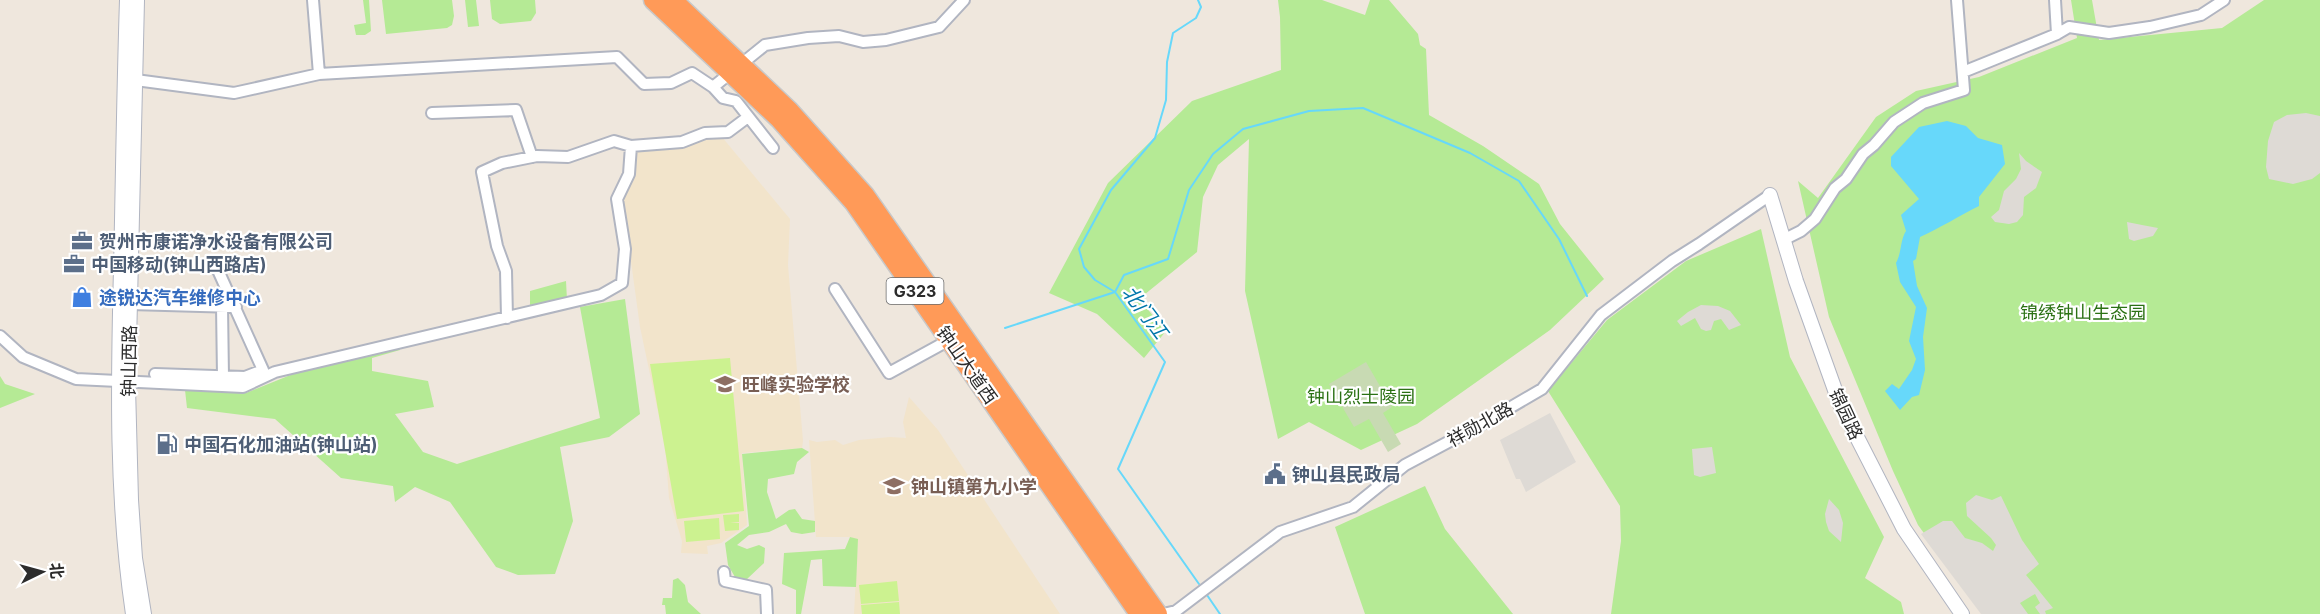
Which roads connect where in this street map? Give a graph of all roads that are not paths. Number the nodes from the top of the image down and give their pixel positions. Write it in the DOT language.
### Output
graph roads {
  1 [pos="126,0"];
  2 [pos="137,0"];
  3 [pos="313,0"];
  4 [pos="653,0"];
  5 [pos="673,0"];
  6 [pos="964,0"];
  7 [pos="1957,0"];
  8 [pos="2055,0"];
  9 [pos="2224,0"];
  10 [pos="2057,34"];
  11 [pos="736,70"];
  12 [pos="1963,72"];
  13 [pos="319,74"];
  14 [pos="130,80"];
  15 [pos="713,87"];
  16 [pos="432,113"];
  17 [pos="748,117"];
  18 [pos="631,146"];
  19 [pos="773,148"];
  20 [pos="532,157"];
  21 [pos="1770,195"];
  22 [pos="1783,240"];
  23 [pos="217,268"];
  24 [pos="835,290"];
  25 [pos="130,304"];
  26 [pos="222,306"];
  27 [pos="236,307"];
  28 [pos="507,318"];
  29 [pos="0,336"];
  30 [pos="956,337"];
  31 [pos="155,374"];
  32 [pos="223,376"];
  33 [pos="123,380"];
  34 [pos="724,572"];
  35 [pos="133,614"];
  36 [pos="144,614"];
  37 [pos="767,614"];
  38 [pos="1139,614"];
  39 [pos="1158,614"];
  40 [pos="1163,614"];
  41 [pos="1962,614"];
  1 -- 14 [label="main road, 钟山西路"];
  2 -- 14 [label="main road, 钟山西路"];
  3 -- 13 [label="street"];
  4 -- 11 [label="highway, 钟山大道西 / G323"];
  5 -- 11 [label="highway, 钟山大道西 / G323"];
  6 -- 11 [label="street"];
  7 -- 12 [label="street"];
  8 -- 10 [label="street"];
  9 -- 10 [label="street"];
  10 -- 12 [label="street"];
  11 -- 15 [label="street"];
  11 -- 30 [label="highway, 钟山大道西 / G323"];
  12 -- 22 [label="street"];
  13 -- 14 [label="street"];
  13 -- 15 [label="street"];
  14 -- 25 [label="main road, 钟山西路"];
  14 -- 33 [label="main road, 钟山西路"];
  15 -- 17 [label="street"];
  16 -- 20 [label="street"];
  17 -- 18 [label="street"];
  17 -- 19 [label="street"];
  18 -- 20 [label="street"];
  18 -- 28 [label="street"];
  20 -- 28 [label="street"];
  21 -- 22 [label="main road, 锦园路"];
  21 -- 40 [label="street, 祥勋北路"];
  22 -- 41 [label="main road, 锦园路"];
  23 -- 27 [label="street"];
  24 -- 30 [label="street"];
  25 -- 26 [label="street"];
  25 -- 33 [label="main road, 钟山西路"];
  26 -- 27 [label="street"];
  26 -- 32 [label="street"];
  27 -- 32 [label="street"];
  28 -- 33 [label="street"];
  29 -- 33 [label="street"];
  30 -- 38 [label="highway, 钟山大道西 / G323"];
  30 -- 39 [label="highway, 钟山大道西 / G323"];
  31 -- 32 [label="street"];
  33 -- 35 [label="main road, 钟山西路"];
  33 -- 36 [label="main road, 钟山西路"];
  34 -- 37 [label="street"];
}
